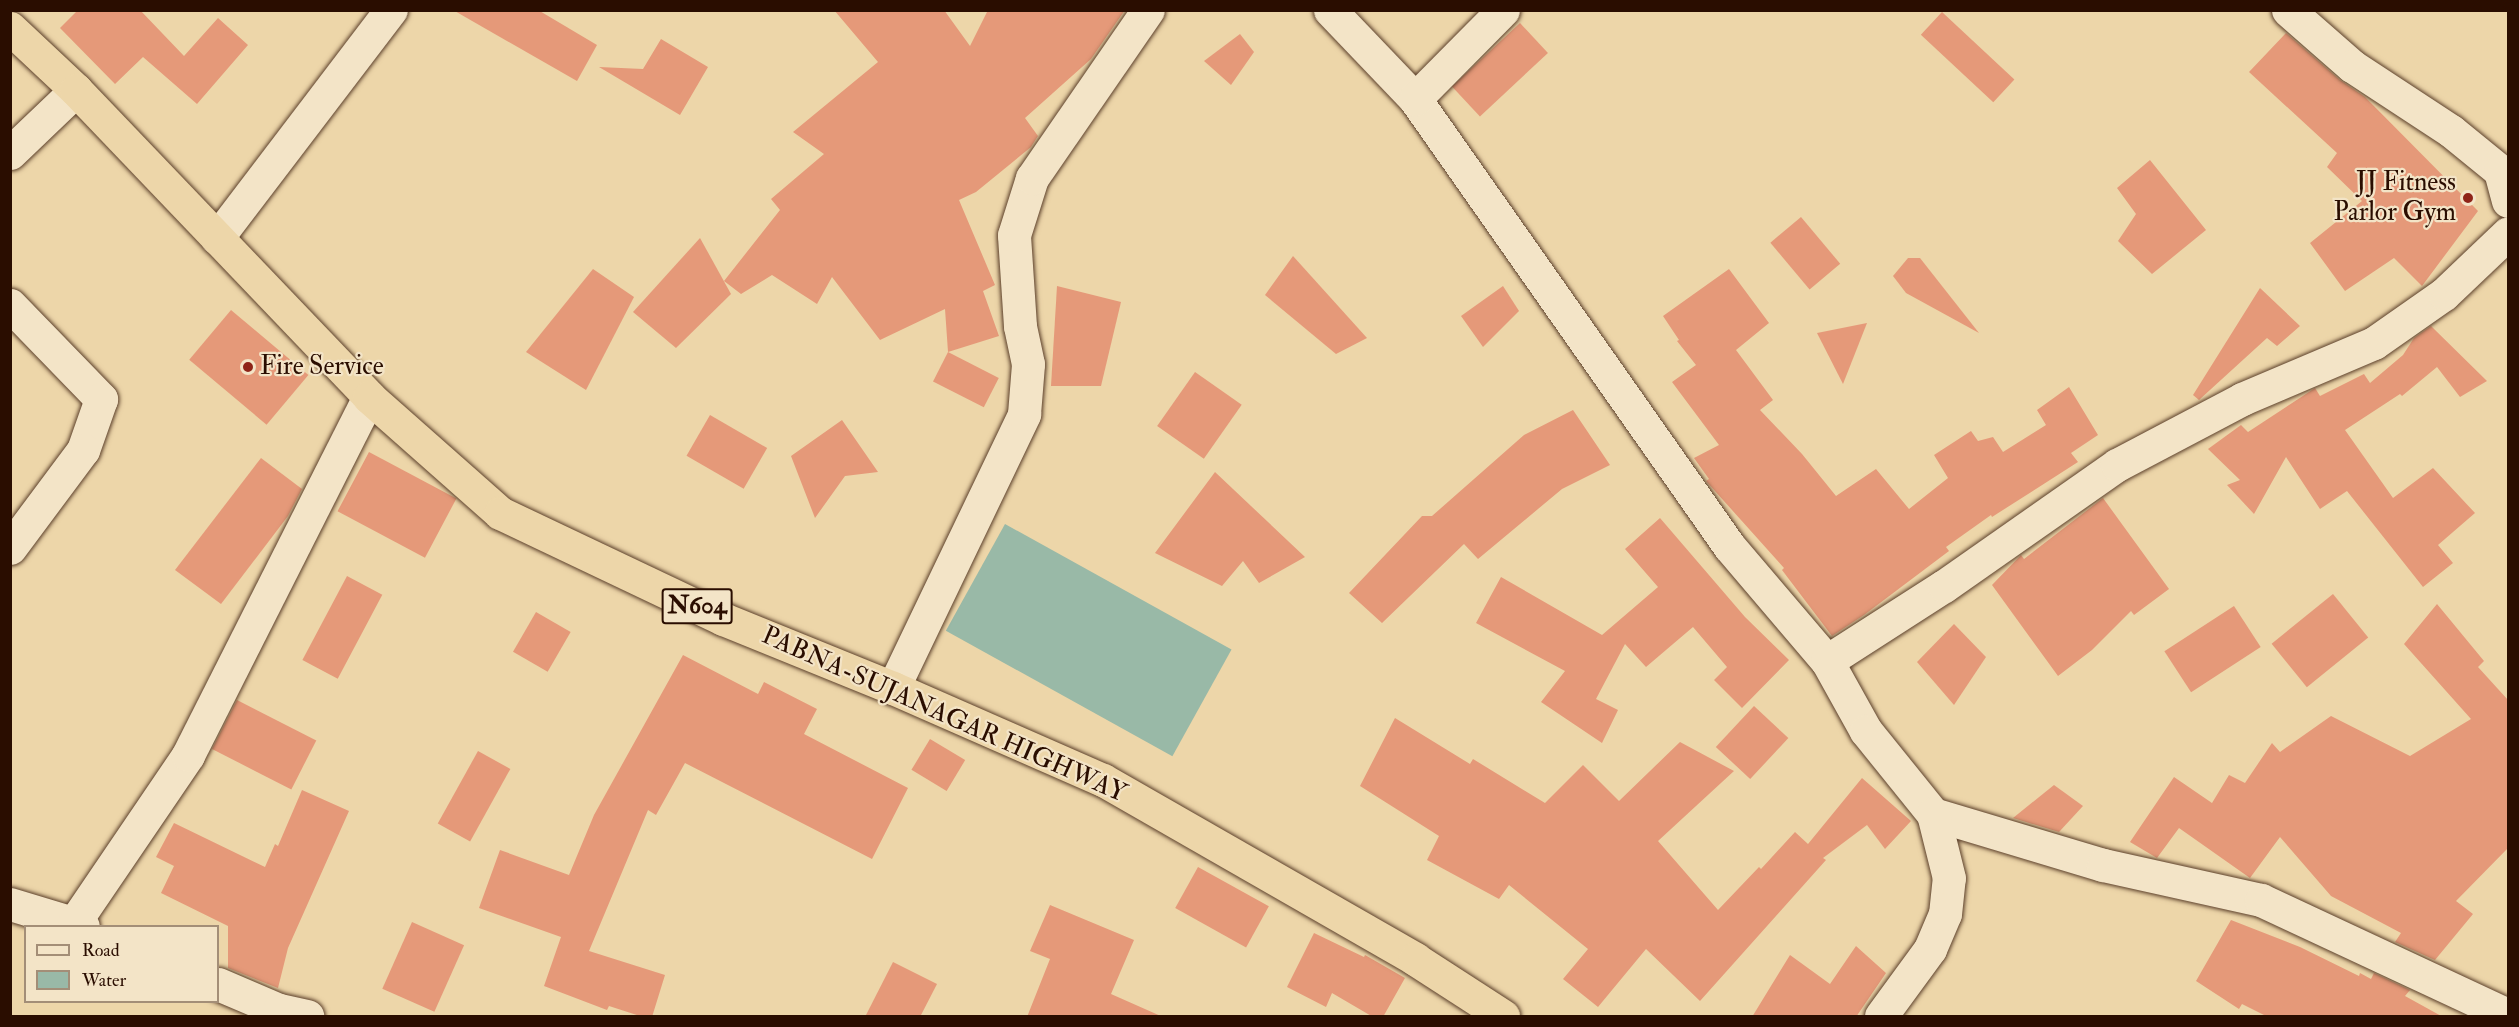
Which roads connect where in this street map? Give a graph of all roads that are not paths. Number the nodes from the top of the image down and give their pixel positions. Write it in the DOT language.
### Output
graph roads {
  1 [pos="391,10"];
  2 [pos="1148,10"];
  3 [pos="1330,10"];
  4 [pos="1503,10"];
  5 [pos="2288,10"];
  6 [pos="10,28"];
  7 [pos="76,90"];
  8 [pos="1415,99"];
  9 [pos="10,153"];
  10 [pos="2505,178"];
  11 [pos="2508,233"];
  12 [pos="217,238"];
  13 [pos="10,304"];
  14 [pos="369,397"];
  15 [pos="10,548"];
  16 [pos="1827,661"];
  17 [pos="893,688"];
  18 [pos="1933,814"];
  19 [pos="10,904"];
  20 [pos="78,925"];
  21 [pos="219,984"];
  22 [pos="2508,1015"];
  23 [pos="307,1017"];
  24 [pos="1503,1017"];
  25 [pos="1881,1017"];
  1 -- 12 [label="street"];
  2 -- 17 [label="street"];
  3 -- 8 [label="street"];
  4 -- 8 [label="street"];
  5 -- 10 [label="street"];
  6 -- 7 [label="highway, PABNA-SUJANAGAR HIGHWAY / N604"];
  7 -- 9 [label="street"];
  7 -- 12 [label="highway, PABNA-SUJANAGAR HIGHWAY / N604"];
  8 -- 16 [label="street"];
  11 -- 16 [label="street"];
  12 -- 14 [label="highway, PABNA-SUJANAGAR HIGHWAY / N604"];
  13 -- 15 [label="street"];
  14 -- 17 [label="highway, PABNA-SUJANAGAR HIGHWAY / N604"];
  14 -- 20 [label="street"];
  16 -- 18 [label="street"];
  17 -- 24 [label="highway, PABNA-SUJANAGAR HIGHWAY / N604"];
  18 -- 22 [label="street"];
  18 -- 25 [label="street"];
  19 -- 20 [label="street"];
  21 -- 23 [label="street"];
}
